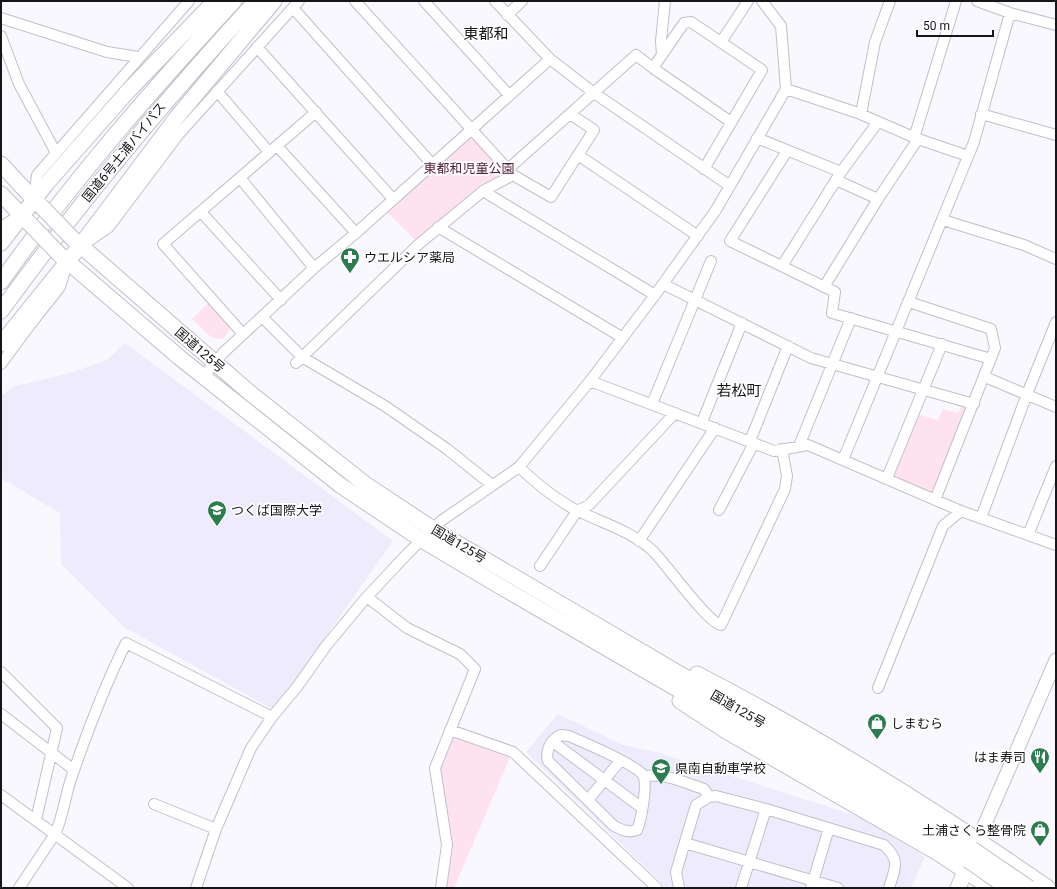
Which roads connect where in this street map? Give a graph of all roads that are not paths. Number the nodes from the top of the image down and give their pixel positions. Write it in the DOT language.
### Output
graph roads {
  1 [pos="189,1"];
  2 [pos="215,1"];
  3 [pos="234,1"];
  4 [pos="256,1"];
  5 [pos="274,1"];
  6 [pos="355,1"];
  7 [pos="424,1"];
  8 [pos="494,1"];
  9 [pos="522,1"];
  10 [pos="665,1"];
  11 [pos="748,1"];
  12 [pos="762,1"];
  13 [pos="890,1"];
  14 [pos="956,1"];
  15 [pos="977,1"];
  16 [pos="296,4"];
  17 [pos="1010,12"];
  18 [pos="507,15"];
  19 [pos="1,18"];
  20 [pos="1056,25"];
  21 [pos="1,36"];
  22 [pos="721,42"];
  23 [pos="257,47"];
  24 [pos="662,55"];
  25 [pos="138,57"];
  26 [pos="550,59"];
  27 [pos="654,68"];
  28 [pos="786,89"];
  29 [pos="217,91"];
  30 [pos="594,93"];
  31 [pos="509,96"];
  32 [pos="316,112"];
  33 [pos="570,114"];
  34 [pos="861,114"];
  35 [pos="981,114"];
  36 [pos="731,122"];
  37 [pos="878,122"];
  38 [pos="471,130"];
  39 [pos="1056,135"];
  40 [pos="757,138"];
  41 [pos="916,138"];
  42 [pos="273,149"];
  43 [pos="787,150"];
  44 [pos="56,154"];
  45 [pos="578,155"];
  46 [pos="968,156"];
  47 [pos="1,164"];
  48 [pos="432,164"];
  49 [pos="704,168"];
  50 [pos="510,172"];
  51 [pos="838,176"];
  52 [pos="240,178"];
  53 [pos="730,186"];
  54 [pos="483,191"];
  55 [pos="1,194"];
  56 [pos="393,199"];
  57 [pos="878,199"];
  58 [pos="37,203"];
  59 [pos="201,212"];
  60 [pos="25,219"];
  61 [pos="943,220"];
  62 [pos="1,227"];
  63 [pos="438,228"];
  64 [pos="356,233"];
  65 [pos="698,236"];
  66 [pos="1,243"];
  67 [pos="77,243"];
  68 [pos="64,259"];
  69 [pos="1056,259"];
  70 [pos="711,261"];
  71 [pos="782,266"];
  72 [pos="314,268"];
  73 [pos="1,282"];
  74 [pos="663,284"];
  75 [pos="824,287"];
  76 [pos="655,295"];
  77 [pos="281,300"];
  78 [pos="695,300"];
  79 [pos="909,302"];
  80 [pos="1,311"];
  81 [pos="262,317"];
  82 [pos="851,318"];
  83 [pos="1056,322"];
  84 [pos="742,323"];
  85 [pos="897,331"];
  86 [pos="243,334"];
  87 [pos="623,338"];
  88 [pos="1,344"];
  89 [pos="942,344"];
  90 [pos="788,346"];
  91 [pos="991,359"];
  92 [pos="299,360"];
  93 [pos="215,363"];
  94 [pos="832,363"];
  95 [pos="1,364"];
  96 [pos="877,376"];
  97 [pos="204,377"];
  98 [pos="985,377"];
  99 [pos="590,381"];
  100 [pos="923,390"];
  101 [pos="1027,394"];
  102 [pos="652,404"];
  103 [pos="974,404"];
  104 [pos="1056,407"];
  105 [pos="675,413"];
  106 [pos="702,422"];
  107 [pos="716,428"];
  108 [pos="752,442"];
  109 [pos="799,446"];
  110 [pos="782,449"];
  111 [pos="843,460"];
  112 [pos="1056,466"];
  113 [pos="519,467"];
  114 [pos="887,478"];
  115 [pos="492,485"];
  116 [pos="936,500"];
  117 [pos="719,510"];
  118 [pos="577,511"];
  119 [pos="961,511"];
  120 [pos="981,518"];
  121 [pos="433,529"];
  122 [pos="1028,535"];
  123 [pos="422,540"];
  124 [pos="639,541"];
  125 [pos="1056,545"];
  126 [pos="540,566"];
  127 [pos="367,597"];
  128 [pos="562,604"];
  129 [pos="546,612"];
  130 [pos="1056,660"];
  131 [pos="1,672"];
  132 [pos="878,688"];
  133 [pos="1,714"];
  134 [pos="272,718"];
  135 [pos="450,730"];
  136 [pos="553,742"];
  137 [pos="51,752"];
  138 [pos="620,760"];
  139 [pos="74,770"];
  140 [pos="644,776"];
  141 [pos="604,780"];
  142 [pos="1,795"];
  143 [pos="709,797"];
  144 [pos="588,800"];
  145 [pos="888,803"];
  146 [pos="154,804"];
  147 [pos="642,808"];
  148 [pos="766,809"];
  149 [pos="36,820"];
  150 [pos="829,828"];
  151 [pos="216,829"];
  152 [pos="55,834"];
  153 [pos="685,843"];
  154 [pos="971,855"];
  155 [pos="748,862"];
  156 [pos="812,884"];
  157 [pos="1056,884"];
  158 [pos="18,888"];
  159 [pos="128,888"];
  160 [pos="196,888"];
  161 [pos="441,888"];
  162 [pos="657,888"];
  163 [pos="679,888"];
  164 [pos="741,888"];
  165 [pos="838,888"];
  166 [pos="889,888"];
  167 [pos="958,888"];
  168 [pos="991,888"];
  169 [pos="1008,888"];
  170 [pos="1029,888"];
  171 [pos="1048,888"];
  172 [pos="1052,888"];
  1 -- 25 [label="street"];
  2 -- 58 [label="highway"];
  3 -- 73 [label="highway, 国道6号土浦バイパス"];
  4 -- 80 [label="highway, 国道6号土浦バイパス"];
  5 -- 67 [label="highway"];
  6 -- 38 [label="street"];
  7 -- 31 [label="street"];
  8 -- 18 [label="street"];
  9 -- 18 [label="street"];
  10 -- 24 [label="street"];
  11 -- 22 [label="street"];
  12 -- 28 [label="street"];
  13 -- 34 [label="street"];
  14 -- 41 [label="street"];
  15 -- 17 [label="street"];
  16 -- 23 [label="street"];
  16 -- 48 [label="street"];
  17 -- 20 [label="street"];
  17 -- 35 [label="street"];
  18 -- 26 [label="street"];
  19 -- 25 [label="street"];
  21 -- 44 [label="street"];
  22 -- 24 [label="street"];
  22 -- 36 [label="street"];
  23 -- 29 [label="street"];
  23 -- 32 [label="street"];
  24 -- 27 [label="street"];
  25 -- 44 [label="street"];
  26 -- 30 [label="street"];
  26 -- 31 [label="street"];
  27 -- 30 [label="street"];
  27 -- 36 [label="street"];
  28 -- 34 [label="street"];
  28 -- 40 [label="street"];
  29 -- 42 [label="street"];
  29 -- 67 [label="street"];
  30 -- 33 [label="street"];
  30 -- 49 [label="street"];
  31 -- 38 [label="street"];
  32 -- 42 [label="street"];
  32 -- 56 [label="street"];
  33 -- 45 [label="street"];
  33 -- 50 [label="street"];
  34 -- 37 [label="street"];
  35 -- 39 [label="street"];
  35 -- 46 [label="street"];
  36 -- 49 [label="street"];
  37 -- 41 [label="street"];
  37 -- 51 [label="street"];
  38 -- 48 [label="street"];
  38 -- 50 [label="street"];
  40 -- 43 [label="street"];
  40 -- 53 [label="street"];
  41 -- 46 [label="street"];
  41 -- 57 [label="street"];
  42 -- 52 [label="street"];
  42 -- 64 [label="street"];
  43 -- 51 [label="street"];
  43 -- 71 [label="street"];
  44 -- 58 [label="street"];
  45 -- 50 [label="street"];
  45 -- 65 [label="street"];
  46 -- 61 [label="street"];
  47 -- 58 [label="highway, 国道125号"];
  48 -- 56 [label="street"];
  49 -- 53 [label="street"];
  50 -- 54 [label="street"];
  51 -- 57 [label="street"];
  51 -- 71 [label="street"];
  52 -- 59 [label="street"];
  52 -- 72 [label="street"];
  53 -- 65 [label="street"];
  54 -- 63 [label="street"];
  54 -- 76 [label="street"];
  55 -- 60 [label="highway, 国道125号"];
  56 -- 64 [label="street"];
  57 -- 75 [label="street"];
  58 -- 60 [label="highway"];
  58 -- 67 [label="highway, 国道125号, bridge"];
  59 -- 77 [label="street"];
  59 -- 86 [label="street"];
  60 -- 62 [label="street"];
  60 -- 66 [label="highway"];
  60 -- 68 [label="highway, 国道125号, bridge"];
  61 -- 69 [label="street"];
  61 -- 79 [label="street"];
  63 -- 87 [label="street"];
  63 -- 92 [label="street"];
  64 -- 72 [label="street"];
  65 -- 74 [label="street"];
  67 -- 68 [label="highway"];
  67 -- 93 [label="highway, 国道125号"];
  68 -- 88 [label="highway"];
  68 -- 95 [label="street"];
  68 -- 97 [label="highway, 国道125号"];
  70 -- 78 [label="street"];
  71 -- 75 [label="street"];
  72 -- 77 [label="street"];
  74 -- 76 [label="street"];
  74 -- 78 [label="street"];
  75 -- 82 [label="street"];
  76 -- 87 [label="street"];
  77 -- 81 [label="street"];
  78 -- 84 [label="street"];
  78 -- 102 [label="street"];
  79 -- 85 [label="street"];
  79 -- 91 [label="street"];
  81 -- 86 [label="street"];
  81 -- 92 [label="street"];
  82 -- 85 [label="street"];
  82 -- 94 [label="street"];
  83 -- 101 [label="street"];
  84 -- 90 [label="street"];
  84 -- 106 [label="street"];
  85 -- 89 [label="street"];
  85 -- 96 [label="street"];
  86 -- 93 [label="street"];
  87 -- 99 [label="street"];
  89 -- 91 [label="street"];
  89 -- 100 [label="street"];
  90 -- 94 [label="street"];
  90 -- 108 [label="street"];
  91 -- 98 [label="street"];
  92 -- 115 [label="street"];
  93 -- 97 [label="street"];
  93 -- 121 [label="highway, 国道125号"];
  94 -- 96 [label="street"];
  94 -- 109 [label="street"];
  96 -- 100 [label="street"];
  96 -- 111 [label="street"];
  97 -- 123 [label="highway, 国道125号"];
  98 -- 101 [label="street"];
  98 -- 103 [label="street"];
  99 -- 102 [label="street"];
  99 -- 113 [label="street"];
  100 -- 103 [label="street"];
  100 -- 114 [label="street"];
  101 -- 104 [label="street"];
  101 -- 120 [label="street"];
  102 -- 105 [label="street"];
  103 -- 116 [label="street"];
  105 -- 106 [label="street"];
  105 -- 118 [label="street"];
  106 -- 107 [label="street"];
  107 -- 108 [label="street"];
  107 -- 124 [label="street"];
  108 -- 110 [label="street"];
  108 -- 117 [label="street"];
  109 -- 110 [label="street"];
  109 -- 111 [label="street"];
  110 -- 124 [label="street"];
  111 -- 114 [label="street"];
  112 -- 122 [label="street"];
  113 -- 115 [label="street"];
  113 -- 118 [label="street"];
  114 -- 116 [label="street"];
  115 -- 121 [label="street"];
  116 -- 119 [label="street"];
  118 -- 124 [label="street"];
  118 -- 126 [label="street"];
  119 -- 120 [label="street"];
  119 -- 132 [label="street"];
  120 -- 122 [label="street"];
  121 -- 123 [label="street"];
  121 -- 128 [label="highway, 国道125号"];
  122 -- 125 [label="street"];
  123 -- 127 [label="street"];
  123 -- 129 [label="highway, 国道125号"];
  127 -- 134 [label="street"];
  127 -- 135 [label="street"];
  128 -- 145 [label="highway, 国道125号"];
  128 -- 154 [label="highway"];
  129 -- 145 [label="highway, 国道125号"];
  129 -- 154 [label="highway"];
  130 -- 154 [label="main road"];
  131 -- 137 [label="street"];
  133 -- 137 [label="street"];
  134 -- 139 [label="street"];
  134 -- 151 [label="street"];
  135 -- 161 [label="street"];
  135 -- 162 [label="street"];
  136 -- 138 [label="street"];
  136 -- 141 [label="street"];
  136 -- 144 [label="street"];
  137 -- 139 [label="street"];
  137 -- 149 [label="street"];
  138 -- 140 [label="street"];
  138 -- 141 [label="street"];
  139 -- 152 [label="street"];
  140 -- 143 [label="street"];
  140 -- 147 [label="street"];
  141 -- 144 [label="street"];
  141 -- 147 [label="street"];
  142 -- 149 [label="street"];
  143 -- 148 [label="street"];
  143 -- 153 [label="street"];
  144 -- 147 [label="street"];
  145 -- 154 [label="highway, 国道125号"];
  146 -- 151 [label="street"];
  148 -- 150 [label="street"];
  148 -- 155 [label="street"];
  149 -- 152 [label="street"];
  150 -- 156 [label="street"];
  150 -- 166 [label="street"];
  151 -- 160 [label="street"];
  152 -- 158 [label="street"];
  152 -- 159 [label="street"];
  153 -- 155 [label="street"];
  153 -- 163 [label="street"];
  154 -- 167 [label="highway"];
  154 -- 168 [label="highway"];
  154 -- 169 [label="highway, bridge"];
  154 -- 170 [label="highway, bridge"];
  154 -- 171 [label="highway"];
  155 -- 156 [label="street"];
  155 -- 164 [label="street"];
  156 -- 165 [label="street"];
  157 -- 172 [label="street"];
}
